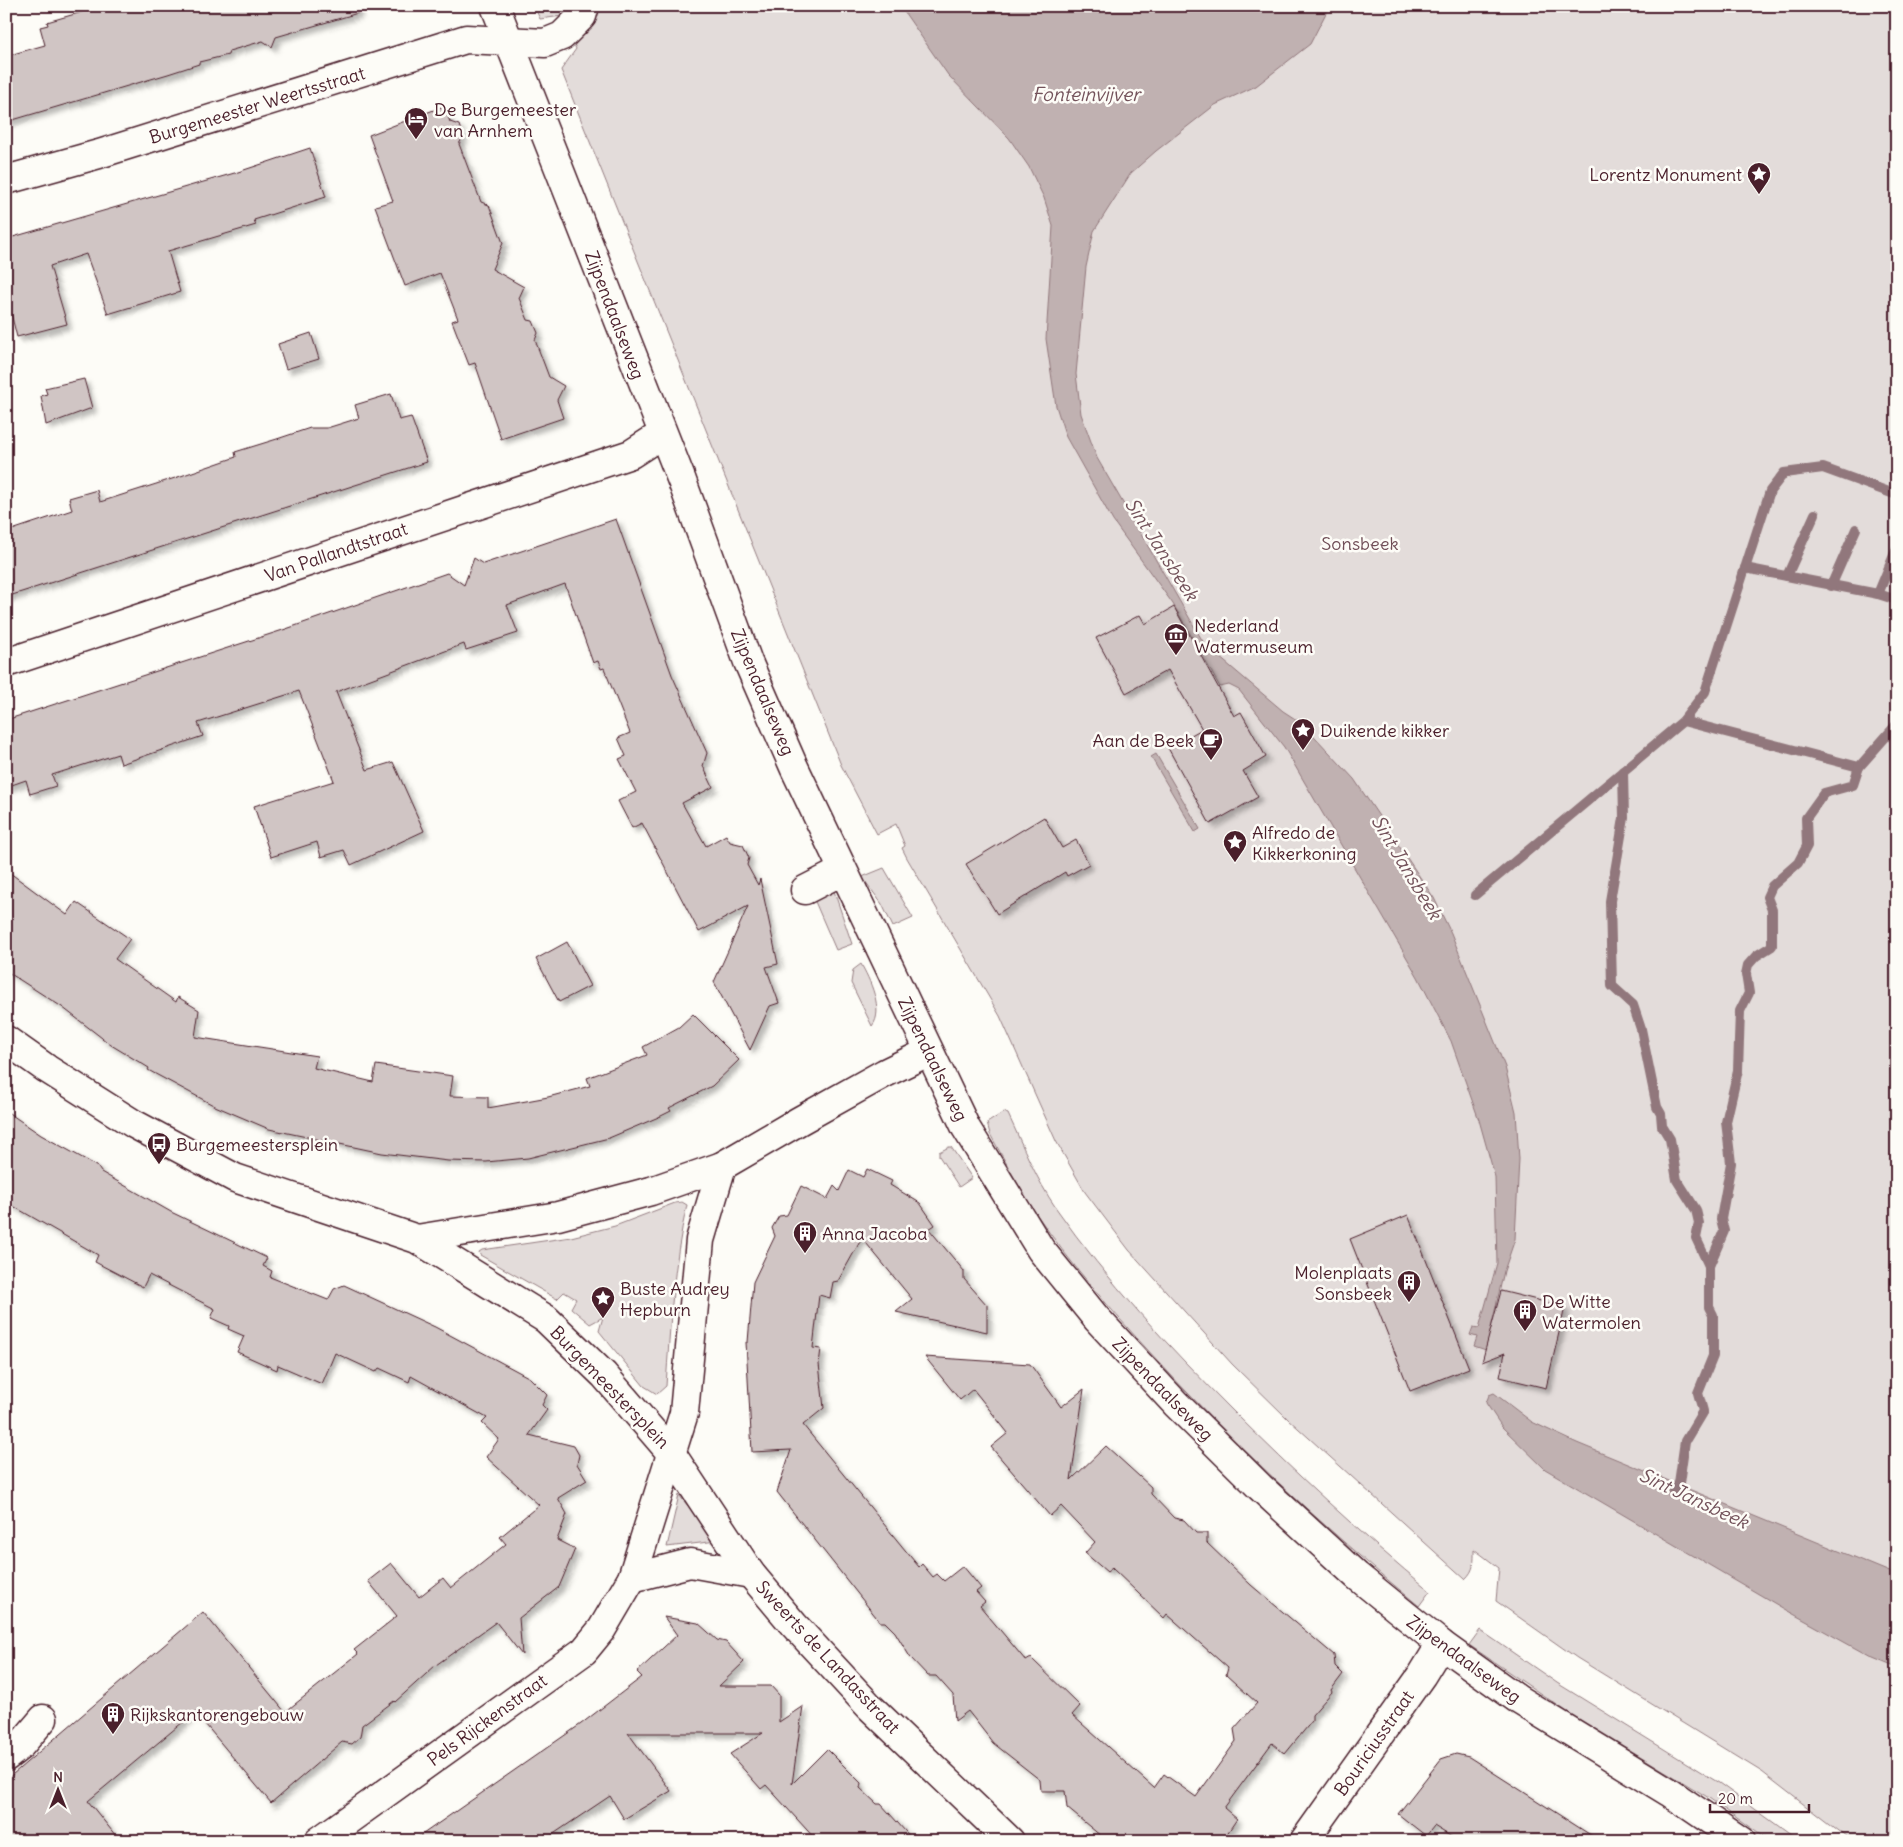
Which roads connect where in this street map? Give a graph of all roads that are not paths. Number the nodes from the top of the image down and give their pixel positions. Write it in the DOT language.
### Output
graph roads {
  1 [pos="494,6"];
  2 [pos="585,6"];
  3 [pos="508,43"];
  4 [pos="6,180"];
  5 [pos="662,434"];
  6 [pos="6,663"];
  7 [pos="842,871"];
  8 [pos="805,890"];
  9 [pos="6,1040"];
  10 [pos="928,1052"];
  11 [pos="722,1166"];
  12 [pos="417,1239"];
  13 [pos="671,1453"];
  14 [pos="751,1574"];
  15 [pos="632,1578"];
  16 [pos="1440,1644"];
  17 [pos="43,1719"];
  18 [pos="6,1757"];
  19 [pos="319,1841"];
  20 [pos="1010,1841"];
  21 [pos="1304,1841"];
  22 [pos="1741,1841"];
  1 -- 3 [label="street, Zijpendaalseweg"];
  2 -- 3 [label="street, Burgemeester Weertsstraat"];
  3 -- 4 [label="street, Burgemeester Weertsstraat"];
  3 -- 5 [label="street, Zijpendaalseweg"];
  5 -- 6 [label="street, Van Pallandtstraat"];
  5 -- 7 [label="street, Zijpendaalseweg"];
  7 -- 8 [label="street"];
  7 -- 10 [label="street, Zijpendaalseweg"];
  9 -- 12 [label="street"];
  10 -- 11 [label="street"];
  10 -- 16 [label="street, Zijpendaalseweg"];
  11 -- 12 [label="street"];
  11 -- 13 [label="street, Burgemeestersplein"];
  12 -- 13 [label="street, Burgemeestersplein"];
  13 -- 14 [label="street, Sweerts de Landasstraat"];
  13 -- 15 [label="street, Pels Rijckenstraat"];
  14 -- 15 [label="street"];
  14 -- 20 [label="street, Sweerts de Landasstraat"];
  15 -- 19 [label="street, Pels Rijckenstraat"];
  16 -- 21 [label="street, Bouriciusstraat"];
  16 -- 22 [label="street, Zijpendaalseweg"];
  17 -- 18 [label="street"];
}
